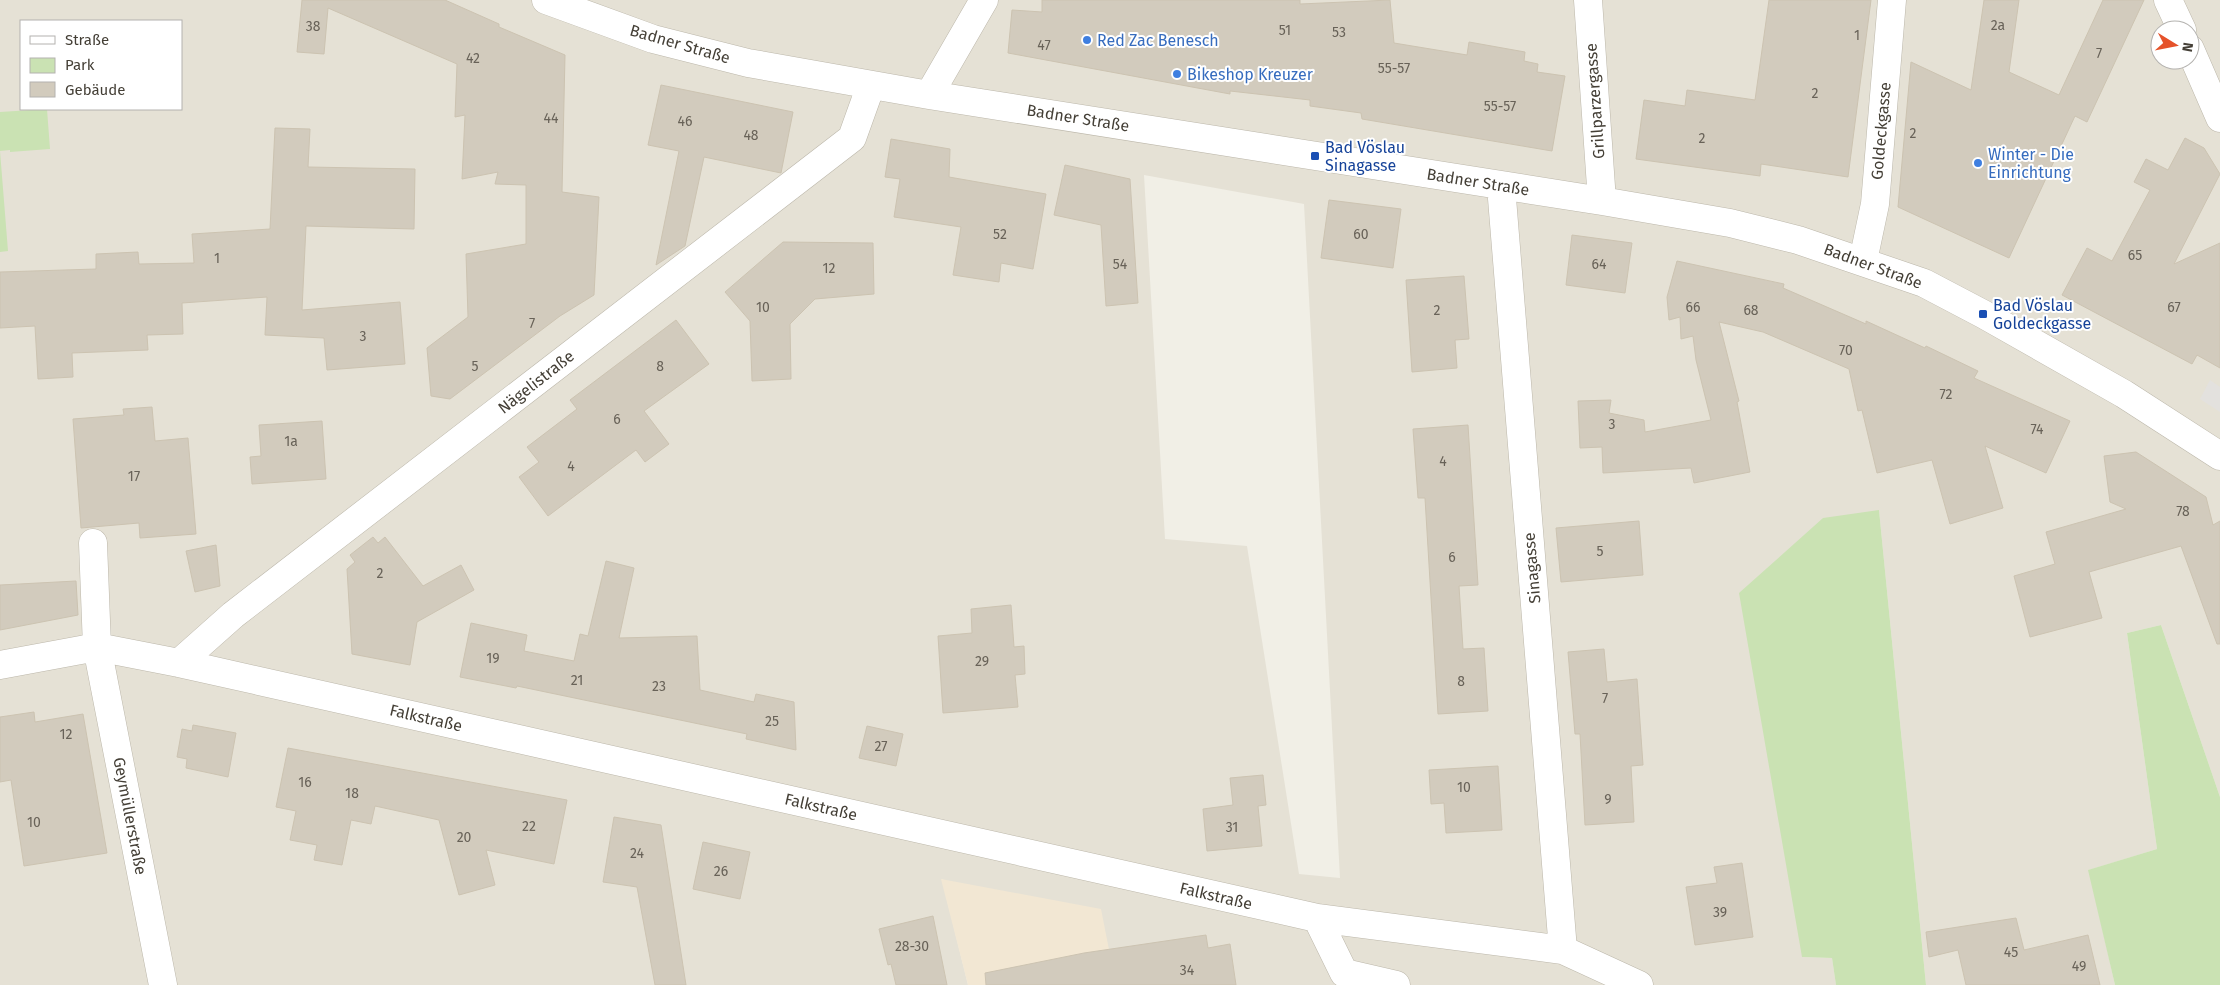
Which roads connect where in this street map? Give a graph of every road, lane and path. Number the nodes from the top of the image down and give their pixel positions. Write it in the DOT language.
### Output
graph roads {
  1 [pos="546,0"];
  2 [pos="984,0"];
  3 [pos="1588,0"];
  4 [pos="1892,0"];
  5 [pos="2168,0"];
  6 [pos="2177,20"];
  7 [pos="2199,70"];
  8 [pos="871,85"];
  9 [pos="930,95"];
  10 [pos="2220,118"];
  11 [pos="1501,186"];
  12 [pos="1602,201"];
  13 [pos="1863,261"];
  14 [pos="2220,456"];
  15 [pos="93,543"];
  16 [pos="97,648"];
  17 [pos="179,663"];
  18 [pos="0,665"];
  19 [pos="1317,918"];
  20 [pos="1563,950"];
  21 [pos="163,985"];
  22 [pos="1396,985"];
  23 [pos="1639,985"];
  1 -- 8 [label="street, Badner Straße"];
  2 -- 9 [label="street"];
  3 -- 12 [label="street, Grillparzergasse"];
  4 -- 13 [label="street, Goldeckgasse"];
  5 -- 6 [label="street"];
  7 -- 10 [label="street"];
  8 -- 9 [label="street, Badner Straße"];
  8 -- 17 [label="street, Nägelistraße"];
  9 -- 11 [label="street, Badner Straße"];
  11 -- 12 [label="street, Badner Straße"];
  11 -- 20 [label="street, Sinagasse"];
  12 -- 13 [label="street, Badner Straße"];
  13 -- 14 [label="street, Badner Straße"];
  15 -- 16 [label="street, Geymüllerstraße"];
  16 -- 17 [label="street, Falkstraße"];
  16 -- 18 [label="street, Falkstraße"];
  16 -- 21 [label="street, Geymüllerstraße"];
  17 -- 19 [label="street, Falkstraße"];
  19 -- 20 [label="street, Falkstraße"];
  19 -- 22 [label="street"];
  20 -- 23 [label="street, Falkstraße"];
}
